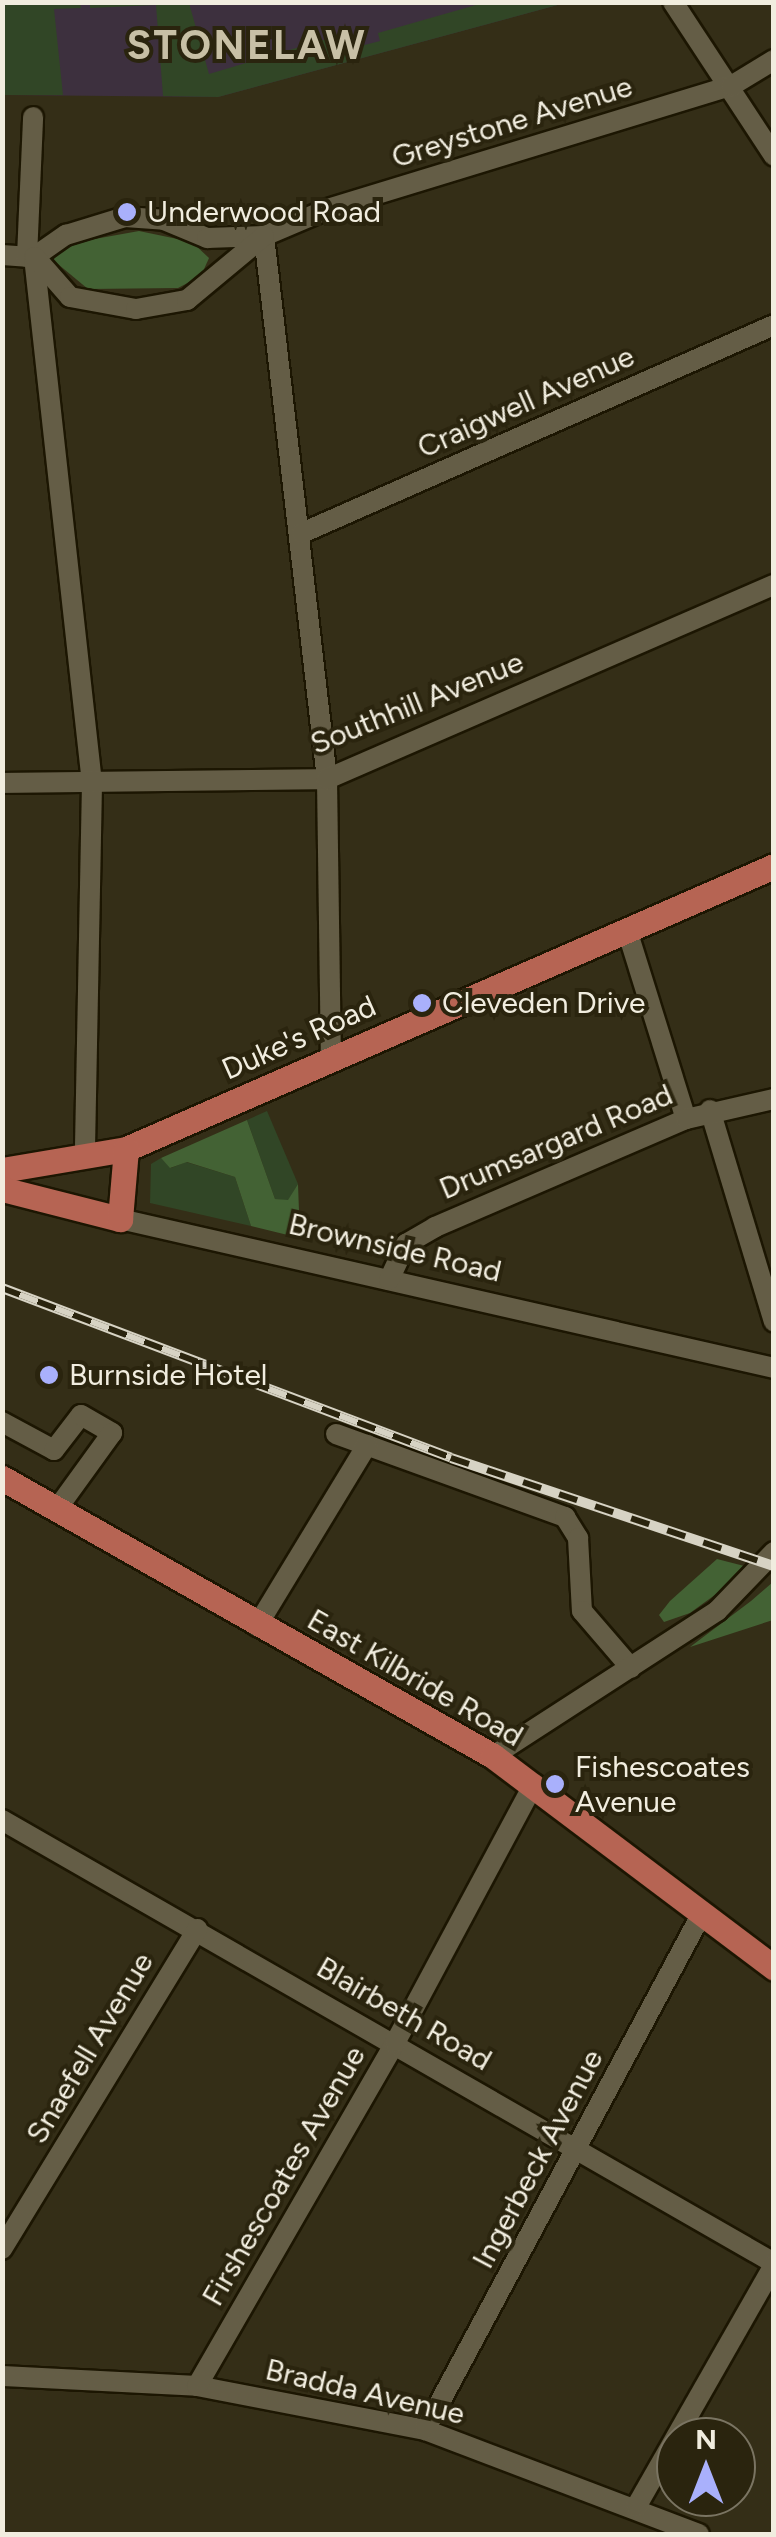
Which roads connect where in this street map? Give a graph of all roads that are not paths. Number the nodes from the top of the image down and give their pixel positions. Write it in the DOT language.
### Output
graph roads {
  1 [pos="673,2"];
  2 [pos="774,60"];
  3 [pos="731,86"];
  4 [pos="34,117"];
  5 [pos="774,156"];
  6 [pos="264,236"];
  7 [pos="2,256"];
  8 [pos="30,257"];
  9 [pos="774,325"];
  10 [pos="302,533"];
  11 [pos="774,584"];
  12 [pos="327,778"];
  13 [pos="2,783"];
  14 [pos="92,783"];
  15 [pos="774,866"];
  16 [pos="627,930"];
  17 [pos="330,1059"];
  18 [pos="774,1099"];
  19 [pos="710,1110"];
  20 [pos="686,1119"];
  21 [pos="126,1149"];
  22 [pos="85,1153"];
  23 [pos="2,1170"];
  24 [pos="2,1189"];
  25 [pos="120,1219"];
  26 [pos="389,1280"];
  27 [pos="774,1322"];
  28 [pos="774,1368"];
  29 [pos="2,1422"];
  30 [pos="336,1434"];
  31 [pos="368,1444"];
  32 [pos="2,1478"];
  33 [pos="57,1510"];
  34 [pos="774,1552"];
  35 [pos="257,1626"];
  36 [pos="632,1668"];
  37 [pos="493,1756"];
  38 [pos="534,1784"];
  39 [pos="2,1820"];
  40 [pos="701,1915"];
  41 [pos="198,1929"];
  42 [pos="774,1968"];
  43 [pos="395,2043"];
  44 [pos="579,2150"];
  45 [pos="2,2249"];
  46 [pos="774,2264"];
  47 [pos="2,2376"];
  48 [pos="197,2386"];
  49 [pos="426,2430"];
  50 [pos="636,2507"];
  51 [pos="699,2534"];
  1 -- 3 [label="street"];
  2 -- 3 [label="street, Greystone Avenue"];
  3 -- 5 [label="street"];
  3 -- 6 [label="street, Greystone Avenue"];
  4 -- 8 [label="street"];
  6 -- 8 [label="street, Greystone Avenue"];
  6 -- 8 [label="street, Greystone Avenue"];
  6 -- 10 [label="street"];
  7 -- 8 [label="street"];
  8 -- 14 [label="street"];
  9 -- 10 [label="street, Craigwell Avenue"];
  10 -- 12 [label="street"];
  11 -- 12 [label="street, Southhill Avenue"];
  12 -- 14 [label="street, Southhill Avenue"];
  12 -- 17 [label="street"];
  13 -- 14 [label="street, Southhill Avenue"];
  14 -- 22 [label="street"];
  15 -- 16 [label="main road, Duke's Road"];
  16 -- 17 [label="main road, Duke's Road"];
  16 -- 20 [label="street"];
  17 -- 21 [label="main road, Duke's Road"];
  18 -- 19 [label="street, Drumsargard Road"];
  19 -- 20 [label="street, Drumsargard Road"];
  19 -- 27 [label="street"];
  20 -- 26 [label="street, Drumsargard Road"];
  21 -- 22 [label="main road, Duke's Road"];
  21 -- 25 [label="main road"];
  22 -- 23 [label="main road, Duke's Road"];
  24 -- 25 [label="main road, Brownside Road"];
  25 -- 26 [label="street, Brownside Road"];
  26 -- 28 [label="street, Brownside Road"];
  29 -- 33 [label="street"];
  30 -- 31 [label="street"];
  31 -- 35 [label="street"];
  31 -- 36 [label="street"];
  32 -- 33 [label="main road, East Kilbride Road"];
  33 -- 35 [label="main road, East Kilbride Road"];
  34 -- 36 [label="street"];
  35 -- 37 [label="main road, East Kilbride Road"];
  36 -- 37 [label="street"];
  37 -- 38 [label="main road, East Kilbride Road"];
  38 -- 40 [label="main road, East Kilbride Road"];
  38 -- 43 [label="street, Firshescoates Avenue"];
  39 -- 41 [label="street, Blairbeth Road"];
  40 -- 42 [label="main road, East Kilbride Road"];
  40 -- 44 [label="street, Ingerbeck Avenue"];
  41 -- 43 [label="street, Blairbeth Road"];
  41 -- 45 [label="street, Snaefell Avenue"];
  43 -- 44 [label="street, Blairbeth Road"];
  43 -- 48 [label="street, Firshescoates Avenue"];
  44 -- 46 [label="street, Blairbeth Road"];
  44 -- 49 [label="street, Ingerbeck Avenue"];
  46 -- 50 [label="street"];
  47 -- 48 [label="street, Bradda Avenue"];
  48 -- 49 [label="street, Bradda Avenue"];
  49 -- 50 [label="street, Bradda Avenue"];
  50 -- 51 [label="street, Bradda Avenue"];
}
